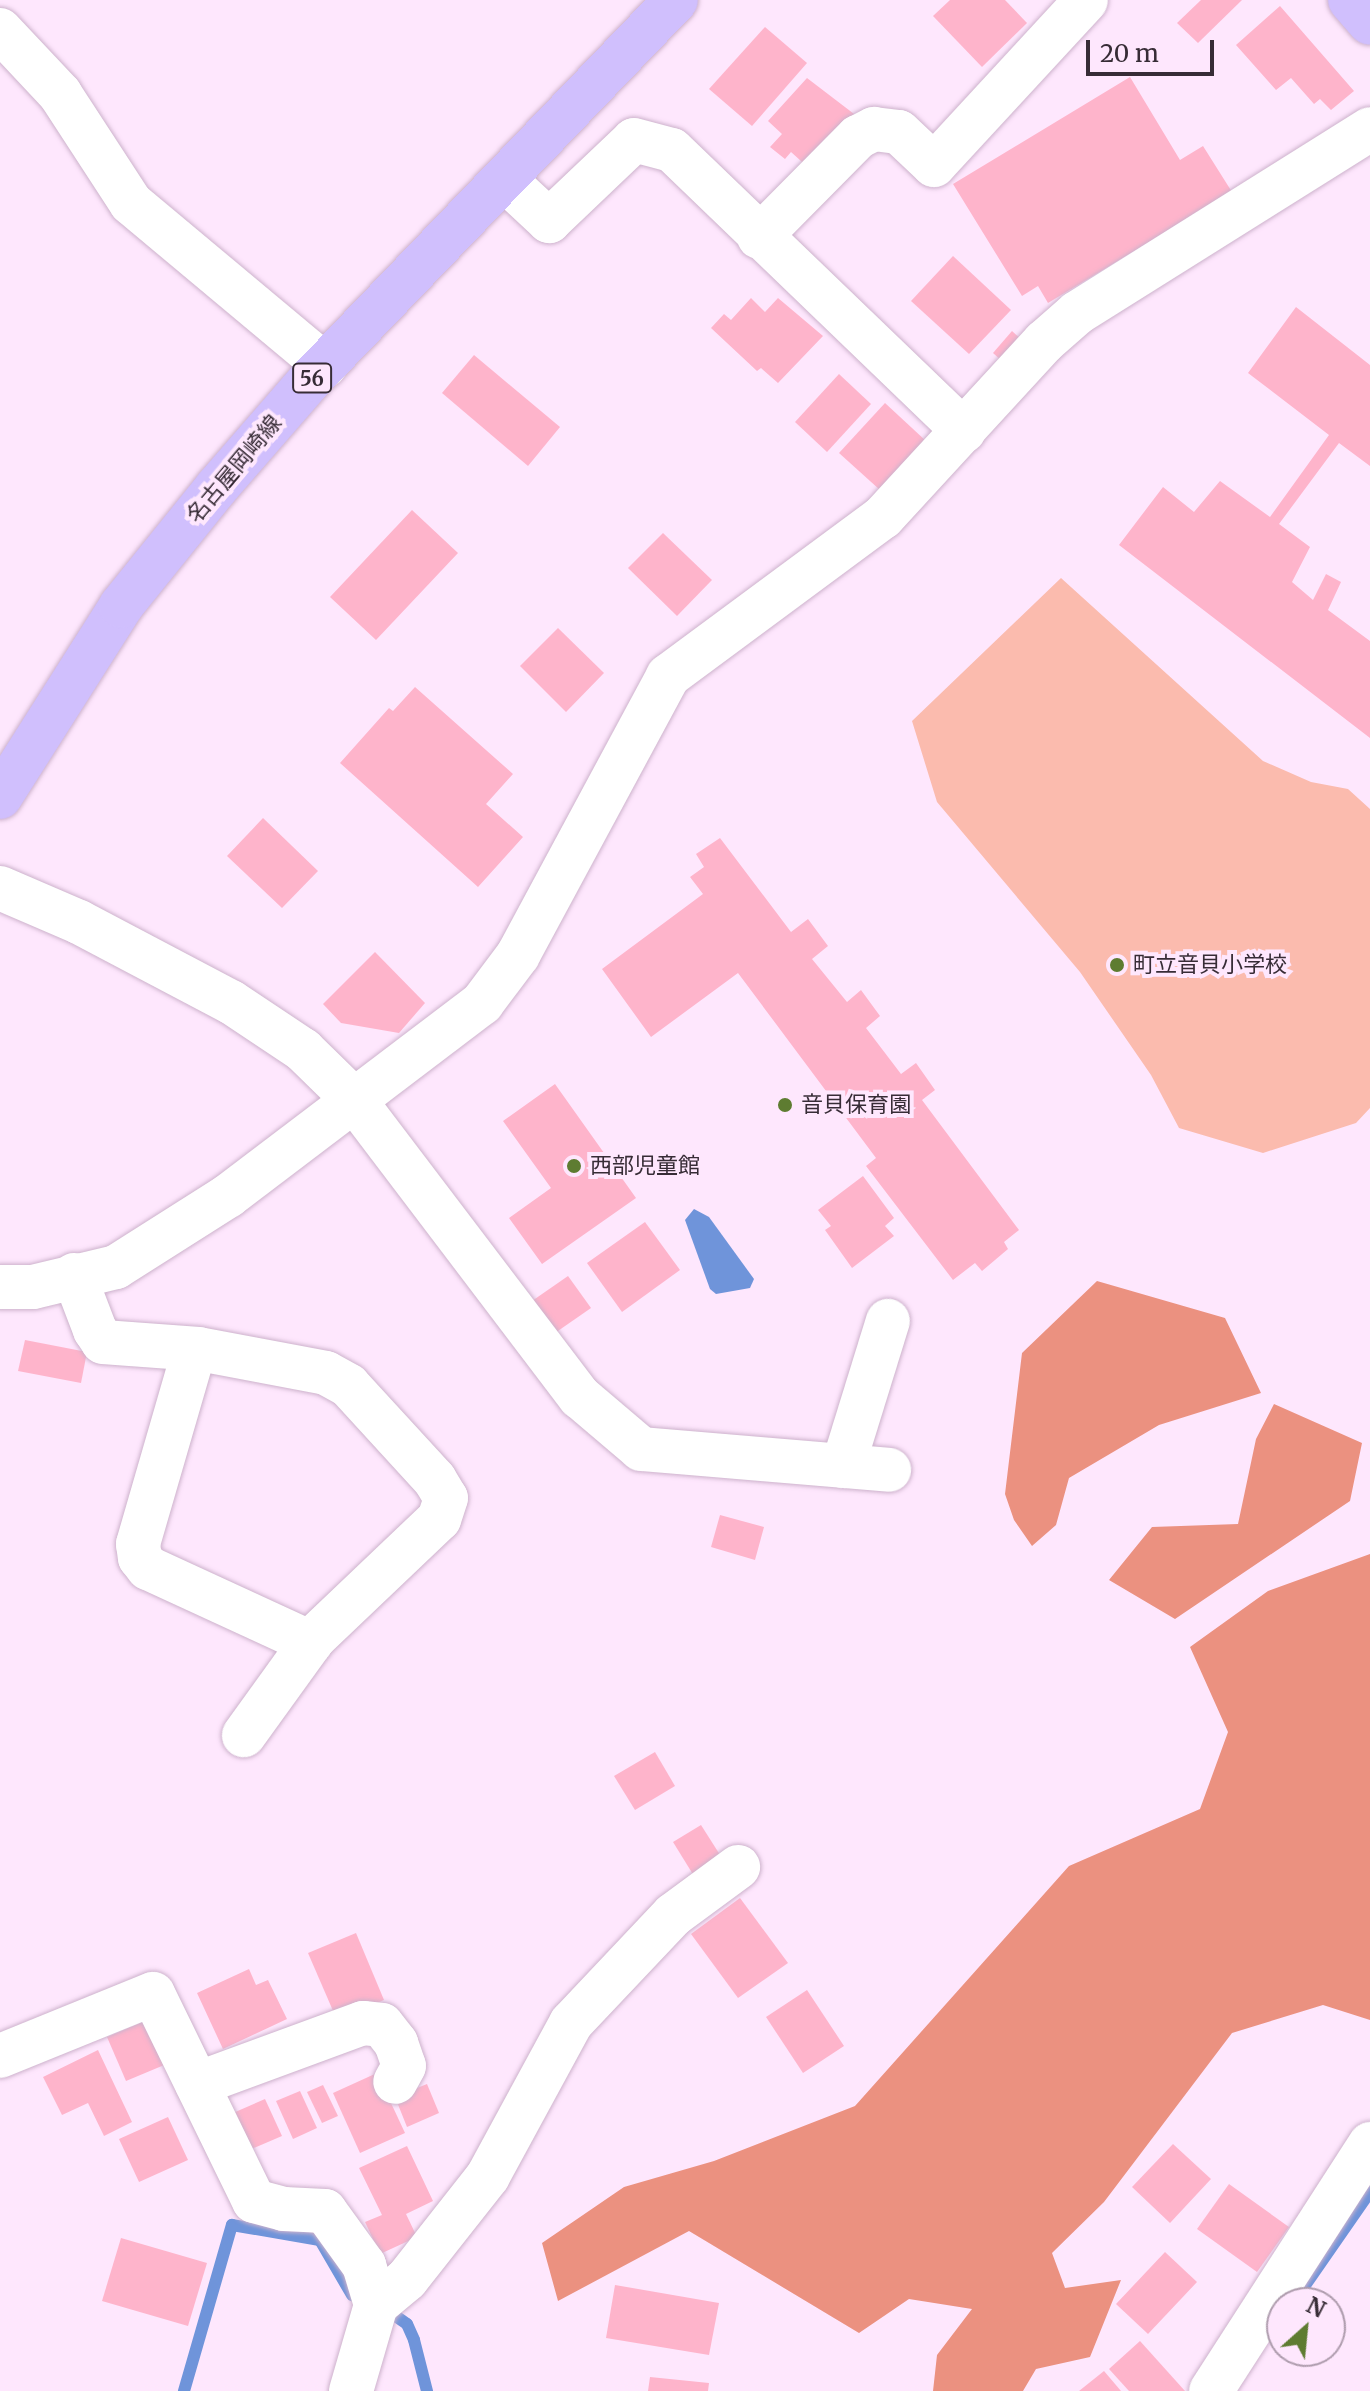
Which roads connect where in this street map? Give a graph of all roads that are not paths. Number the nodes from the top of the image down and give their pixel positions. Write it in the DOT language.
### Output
graph roads {
  1 [pos="676,0"];
  2 [pos="1086,0"];
  3 [pos="1350,0"];
  4 [pos="1370,23"];
  5 [pos="0,30"];
  6 [pos="1370,129"];
  7 [pos="506,181"];
  8 [pos="759,237"];
  9 [pos="325,365"];
  10 [pos="964,431"];
  11 [pos="0,797"];
  12 [pos="0,888"];
  13 [pos="355,1101"];
  14 [pos="74,1275"];
  15 [pos="0,1287"];
  16 [pos="888,1321"];
  17 [pos="194,1351"];
  18 [pos="843,1466"];
  19 [pos="889,1470"];
  20 [pos="311,1643"];
  21 [pos="244,1735"];
  22 [pos="738,1867"];
  23 [pos="0,2056"];
  24 [pos="395,2082"];
  25 [pos="197,2084"];
  26 [pos="1370,2144"];
  27 [pos="376,2305"];
  28 [pos="351,2391"];
  29 [pos="1211,2391"];
  1 -- 7 [label="main road, 名古屋岡崎線 / 56"];
  2 -- 8 [label="street"];
  3 -- 4 [label="main road"];
  5 -- 9 [label="street"];
  6 -- 10 [label="street"];
  7 -- 8 [label="street"];
  7 -- 9 [label="main road, 名古屋岡崎線 / 56"];
  8 -- 10 [label="street"];
  9 -- 11 [label="main road, 名古屋岡崎線 / 56"];
  10 -- 13 [label="street"];
  12 -- 13 [label="street"];
  13 -- 14 [label="street"];
  13 -- 18 [label="street"];
  14 -- 15 [label="street"];
  14 -- 17 [label="street"];
  16 -- 18 [label="street"];
  17 -- 20 [label="street"];
  17 -- 20 [label="street"];
  18 -- 19 [label="street"];
  20 -- 21 [label="street"];
  22 -- 27 [label="street"];
  23 -- 25 [label="street"];
  24 -- 25 [label="street"];
  25 -- 27 [label="street"];
  26 -- 29 [label="street"];
  27 -- 28 [label="street"];
}
